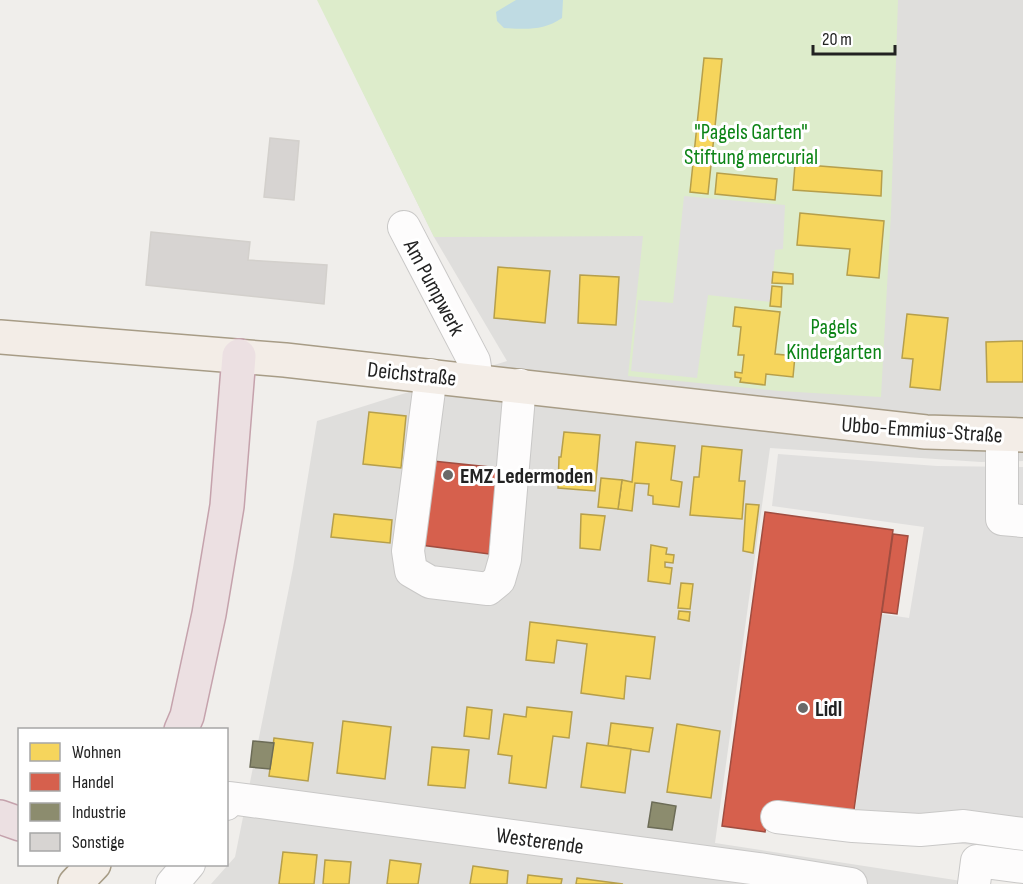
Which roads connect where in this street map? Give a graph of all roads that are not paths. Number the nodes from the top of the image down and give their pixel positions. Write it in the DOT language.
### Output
graph roads {
  1 [pos="404,228"];
  2 [pos="0,337"];
  3 [pos="239,356"];
  4 [pos="431,375"];
  5 [pos="477,380"];
  6 [pos="520,385"];
  7 [pos="822,421"];
  8 [pos="1012,435"];
  9 [pos="1023,520"];
  10 [pos="181,728"];
  11 [pos="228,801"];
  12 [pos="0,817"];
  13 [pos="777,817"];
  14 [pos="18,823"];
  15 [pos="1023,834"];
  16 [pos="92,866"];
  17 [pos="187,866"];
  18 [pos="1023,867"];
  19 [pos="75,884"];
  20 [pos="172,884"];
  21 [pos="851,884"];
  22 [pos="974,884"];
  1 -- 5 [label="street, Am Pumpwerk"];
  2 -- 3 [label="main road, Deichstraße"];
  3 -- 4 [label="main road, Deichstraße"];
  3 -- 10 [label="highway"];
  4 -- 5 [label="main road, Deichstraße"];
  4 -- 6 [label="street"];
  5 -- 6 [label="main road, Deichstraße"];
  6 -- 7 [label="main road, Deichstraße"];
  7 -- 8 [label="main road, Ubbo-Emmius-Straße"];
  8 -- 9 [label="street"];
  11 -- 21 [label="street, Westerende"];
  12 -- 14 [label="highway"];
  13 -- 15 [label="street"];
  16 -- 19 [label="main road"];
  17 -- 20 [label="street"];
  18 -- 22 [label="street"];
}
